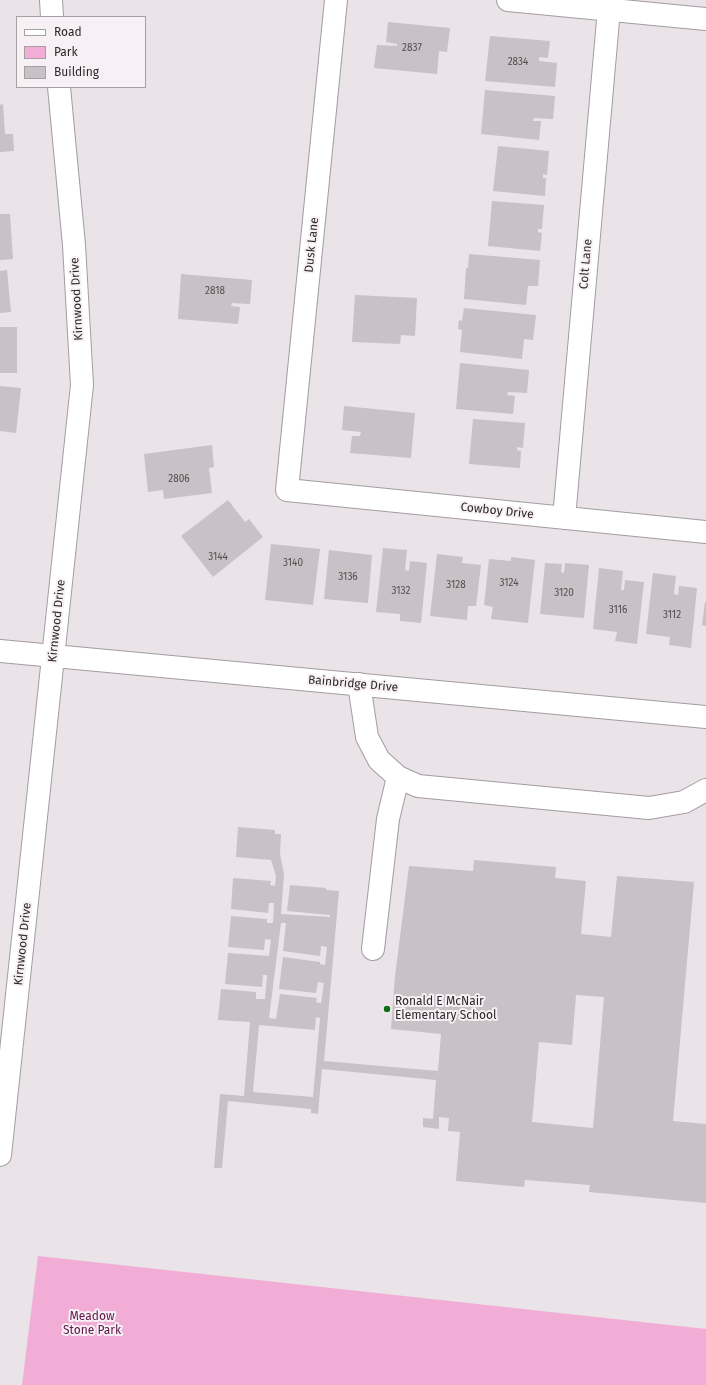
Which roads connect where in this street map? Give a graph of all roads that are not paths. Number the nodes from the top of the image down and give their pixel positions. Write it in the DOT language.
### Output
graph roads {
  1 [pos="51,0"];
  2 [pos="336,0"];
  3 [pos="508,0"];
  4 [pos="609,10"];
  5 [pos="52,16"];
  6 [pos="706,19"];
  7 [pos="59,88"];
  8 [pos="287,490"];
  9 [pos="564,518"];
  10 [pos="706,532"];
  11 [pos="0,651"];
  12 [pos="53,656"];
  13 [pos="359,684"];
  14 [pos="706,717"];
  15 [pos="398,777"];
  16 [pos="706,790"];
  17 [pos="373,949"];
  18 [pos="0,1155"];
  1 -- 5 [label="street"];
  2 -- 8 [label="street, Dusk Lane"];
  3 -- 4 [label="street"];
  4 -- 6 [label="street"];
  4 -- 9 [label="street, Colt Lane"];
  7 -- 12 [label="street, Kirnwood Drive"];
  8 -- 9 [label="street, Cowboy Drive"];
  9 -- 10 [label="street, Cowboy Drive"];
  11 -- 12 [label="street, Bainbridge Drive"];
  12 -- 13 [label="street, Bainbridge Drive"];
  12 -- 18 [label="street, Kirnwood Drive"];
  13 -- 14 [label="street, Bainbridge Drive"];
  13 -- 15 [label="street"];
  15 -- 16 [label="street"];
  15 -- 17 [label="street"];
}
